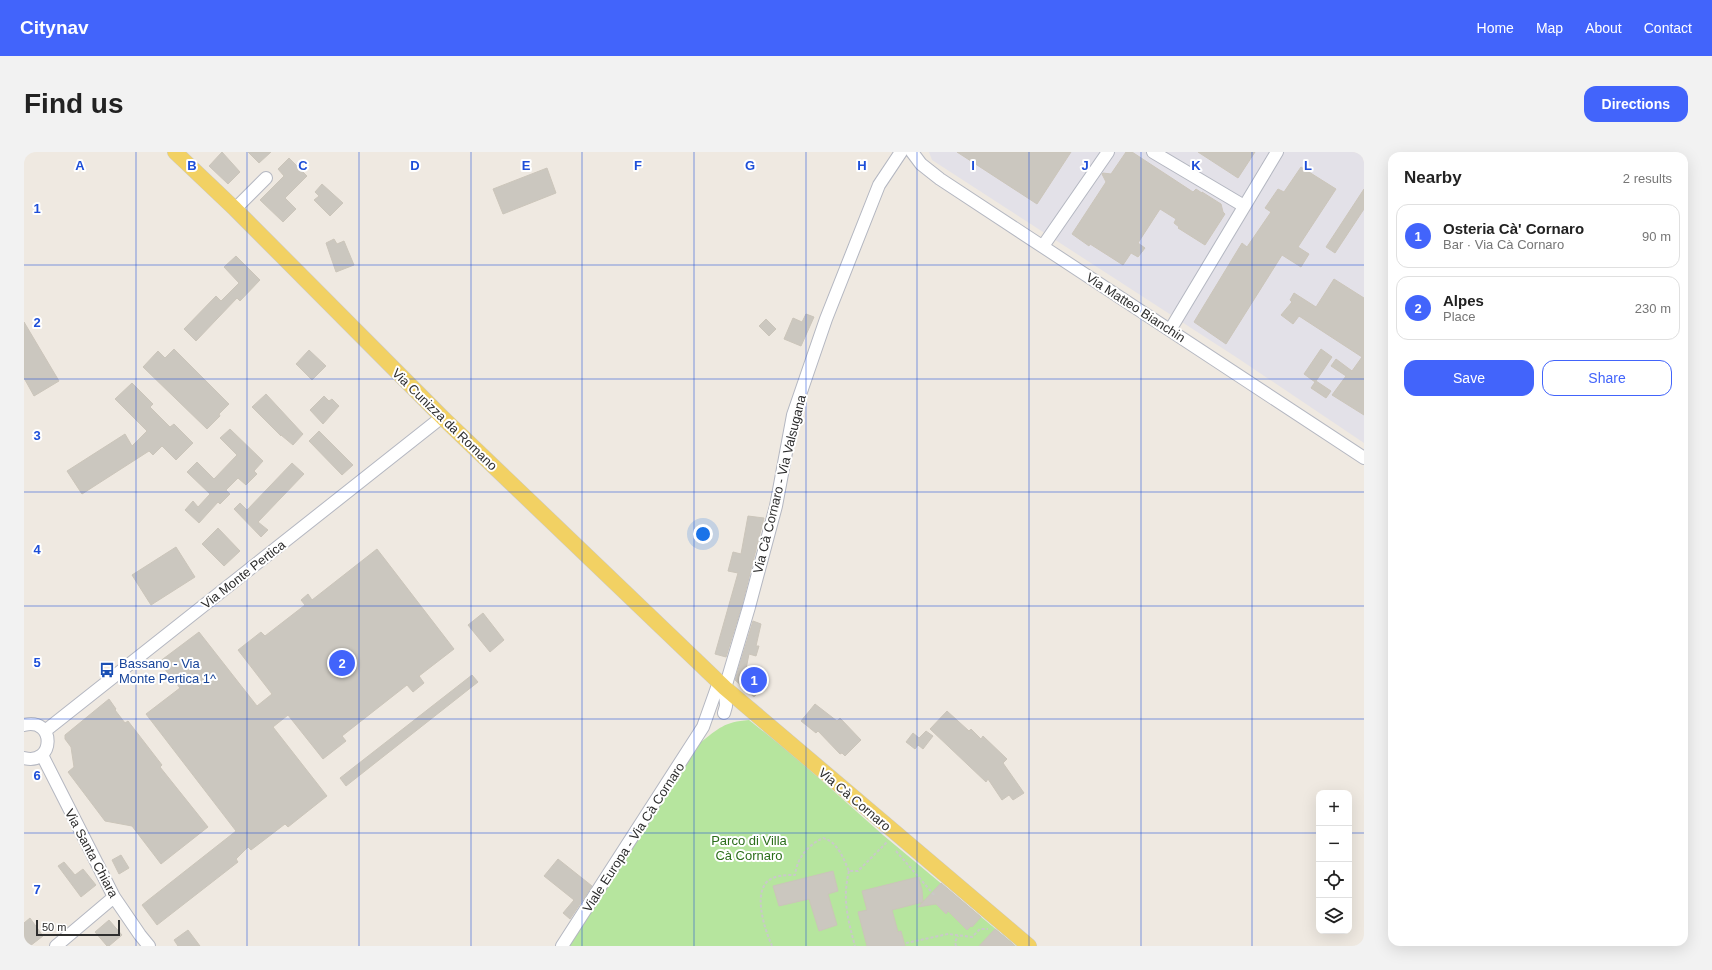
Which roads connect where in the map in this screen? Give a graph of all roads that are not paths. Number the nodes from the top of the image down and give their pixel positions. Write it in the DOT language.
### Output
graph roads {
  1 [pos="175,152"];
  2 [pos="901,152"];
  3 [pos="912,152"];
  4 [pos="1108,152"];
  5 [pos="1152,152"];
  6 [pos="1277,152"];
  7 [pos="266,178"];
  8 [pos="1244,206"];
  9 [pos="235,209"];
  10 [pos="1043,246"];
  11 [pos="1170,330"];
  12 [pos="442,417"];
  13 [pos="1364,458"];
  14 [pos="722,685"];
  15 [pos="744,706"];
  16 [pos="724,713"];
  17 [pos="24,725"];
  18 [pos="703,727"];
  19 [pos="45,731"];
  20 [pos="42,755"];
  21 [pos="24,758"];
  22 [pos="114,897"];
  23 [pos="56,946"];
  24 [pos="149,946"];
  25 [pos="562,946"];
  26 [pos="1029,946"];
  1 -- 9 [label="main road, Via Cunizza da Romano"];
  2 -- 14 [label="street, Via Cà Cornaro - Via Valsugana"];
  3 -- 10 [label="street, Via Matteo Bianchin"];
  4 -- 10 [label="street"];
  5 -- 8 [label="street"];
  6 -- 8 [label="street"];
  7 -- 9 [label="street"];
  8 -- 11 [label="street"];
  9 -- 12 [label="main road, Via Cunizza da Romano"];
  10 -- 11 [label="street, Via Matteo Bianchin"];
  11 -- 13 [label="street, Via Matteo Bianchin"];
  12 -- 14 [label="main road, Via Cunizza da Romano"];
  12 -- 19 [label="street, Via Monte Pertica"];
  14 -- 15 [label="main road, Via Cà Cornaro"];
  14 -- 16 [label="street"];
  14 -- 18 [label="street"];
  15 -- 16 [label="street"];
  15 -- 26 [label="main road, Via Cà Cornaro"];
  16 -- 18 [label="street"];
  17 -- 19 [label="street"];
  18 -- 25 [label="street, Viale Europa - Via Cà Cornaro"];
  19 -- 20 [label="street"];
  20 -- 21 [label="street"];
  20 -- 22 [label="street, Via Santa Chiara"];
  22 -- 23 [label="street"];
  22 -- 24 [label="street, Via Santa Chiara"];
}
